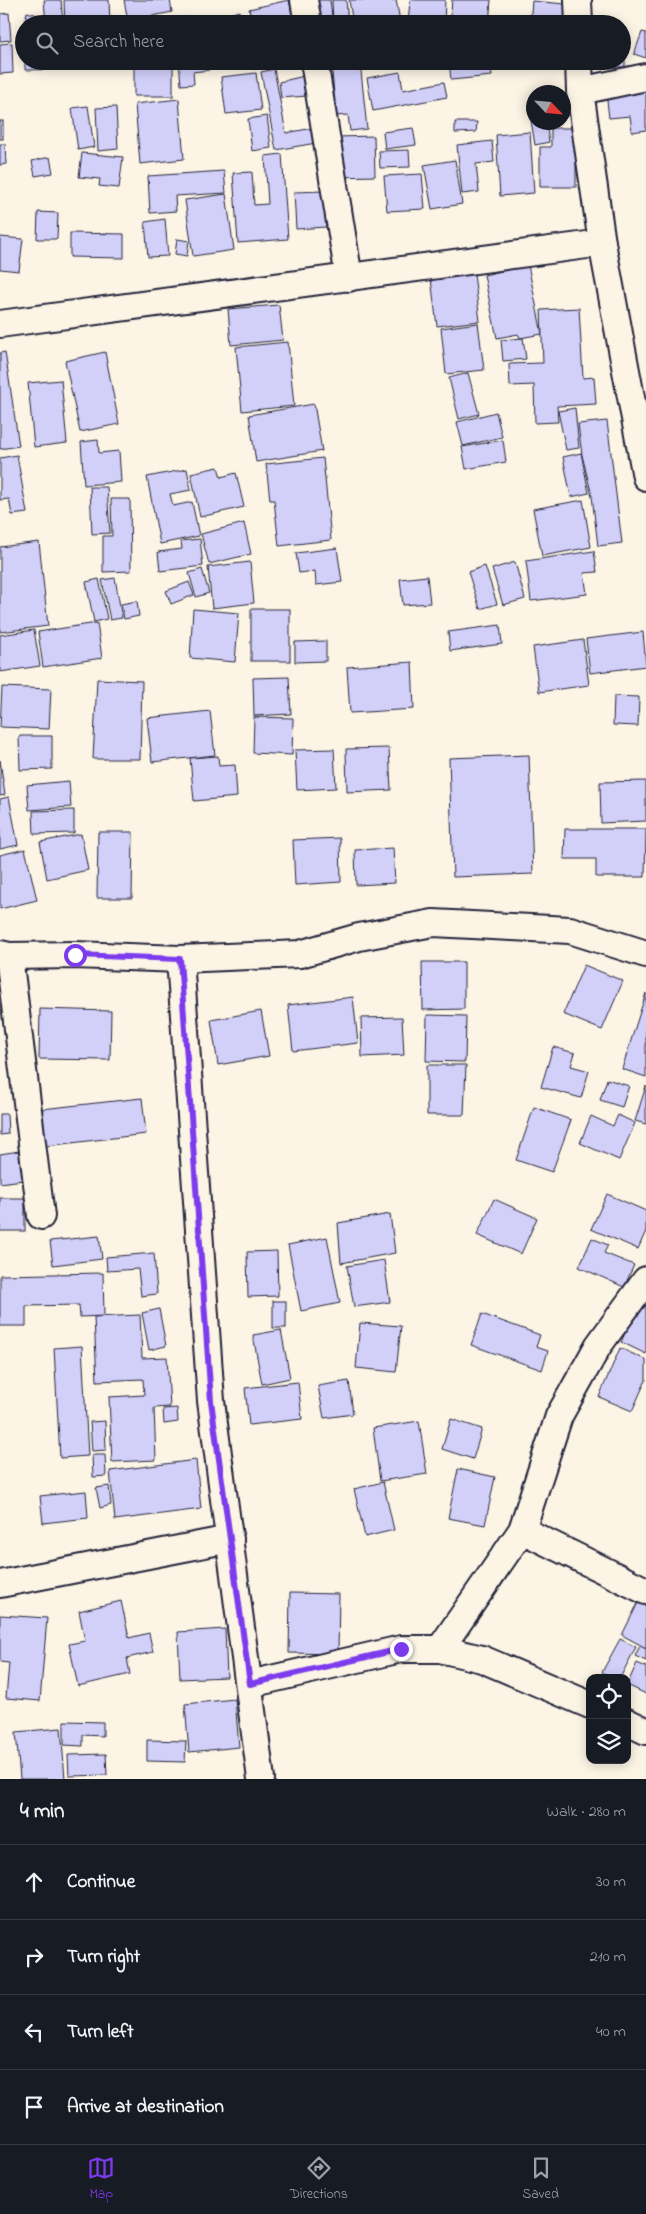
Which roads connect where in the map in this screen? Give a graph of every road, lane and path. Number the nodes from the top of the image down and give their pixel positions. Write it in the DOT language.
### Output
graph roads {
  1 [pos="304,0"];
  2 [pos="578,0"];
  3 [pos="306,15"];
  4 [pos="579,15"];
  5 [pos="315,70"];
  6 [pos="579,70"];
  7 [pos="646,77"];
  8 [pos="580,91"];
  9 [pos="602,243"];
  10 [pos="349,278"];
  11 [pos="0,324"];
  12 [pos="646,477"];
  13 [pos="646,954"];
  14 [pos="5,955"];
  15 [pos="180,959"];
  16 [pos="41,1216"];
  17 [pos="646,1280"];
  18 [pos="522,1530"];
  19 [pos="230,1539"];
  20 [pos="0,1584"];
  21 [pos="646,1591"];
  22 [pos="440,1648"];
  23 [pos="250,1684"];
  24 [pos="586,1703"];
  25 [pos="631,1724"];
  26 [pos="646,1732"];
  27 [pos="261,1779"];
  1 -- 3 [label="street"];
  2 -- 4 [label="street"];
  5 -- 10 [label="street"];
  6 -- 8 [label="street"];
  7 -- 8 [label="street"];
  8 -- 9 [label="street"];
  9 -- 10 [label="street"];
  9 -- 12 [label="street"];
  10 -- 11 [label="street"];
  13 -- 15 [label="street"];
  14 -- 15 [label="street"];
  14 -- 16 [label="street"];
  15 -- 19 [label="street"];
  17 -- 18 [label="street"];
  18 -- 21 [label="street"];
  18 -- 22 [label="street"];
  19 -- 20 [label="street"];
  19 -- 23 [label="street"];
  22 -- 23 [label="street"];
  22 -- 24 [label="street"];
  23 -- 27 [label="street"];
  25 -- 26 [label="street"];
}
